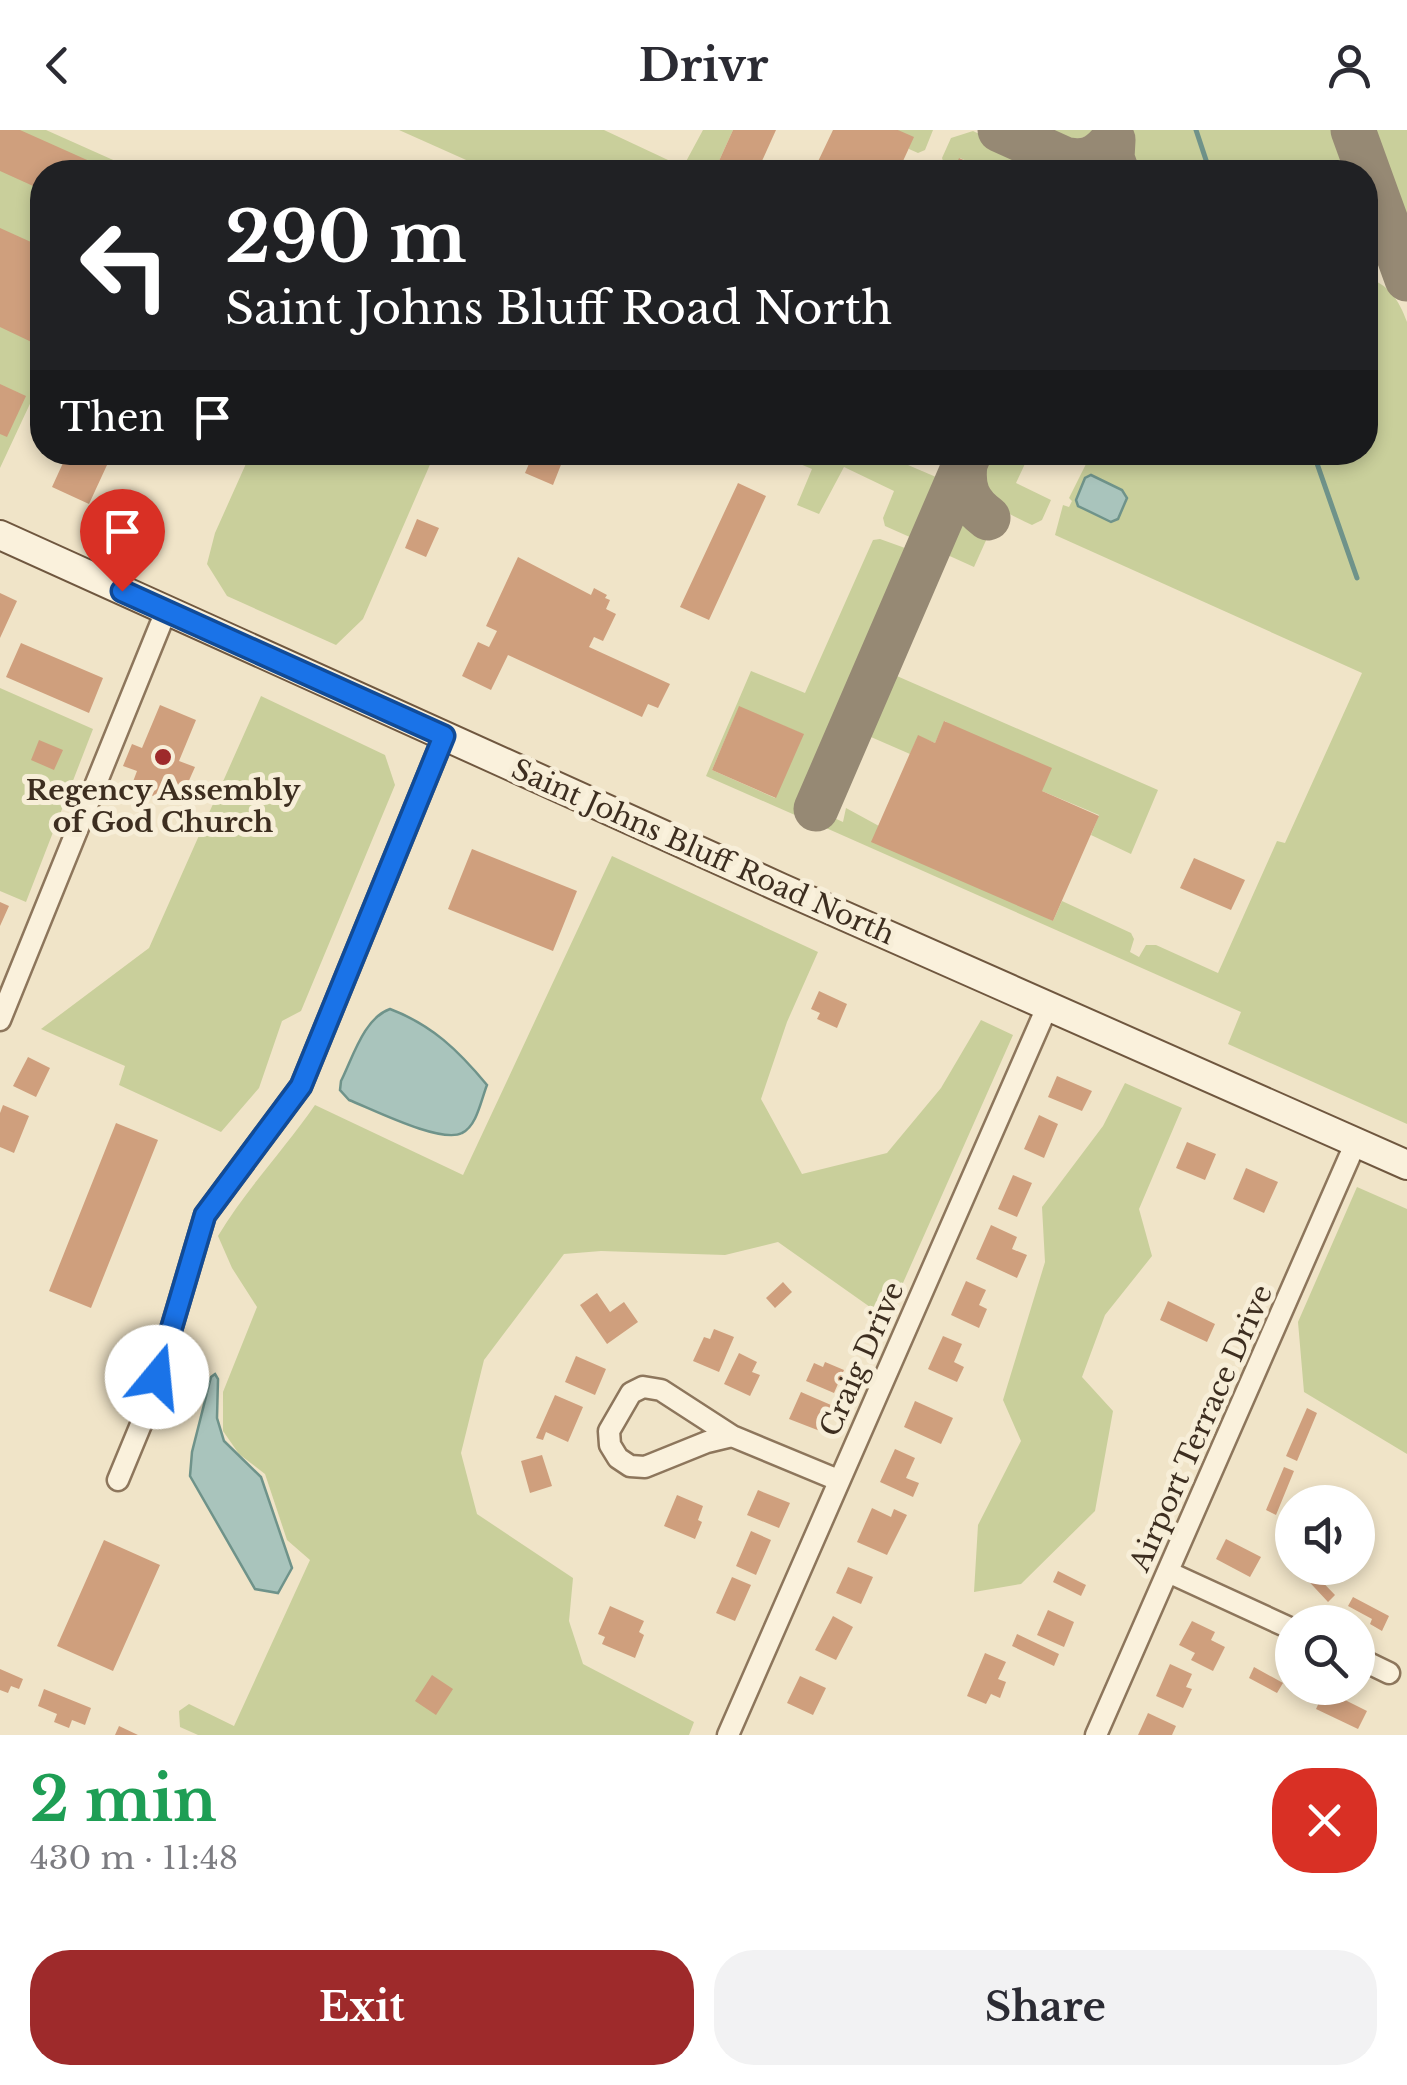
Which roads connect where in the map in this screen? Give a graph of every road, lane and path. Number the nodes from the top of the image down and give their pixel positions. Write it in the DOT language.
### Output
graph roads {
  1 [pos="0,535"];
  2 [pos="166,611"];
  3 [pos="444,736"];
  4 [pos="1048,1005"];
  5 [pos="0,1020"];
  6 [pos="1356,1142"];
  7 [pos="1407,1165"];
  8 [pos="732,1436"];
  9 [pos="118,1480"];
  10 [pos="838,1480"];
  11 [pos="1168,1572"];
  12 [pos="1275,1621"];
  13 [pos="1375,1666"];
  14 [pos="1389,1673"];
  15 [pos="728,1735"];
  16 [pos="1096,1735"];
  1 -- 2 [label="main road, Saint Johns Bluff Road North"];
  2 -- 3 [label="main road, Saint Johns Bluff Road North"];
  2 -- 5 [label="street"];
  3 -- 4 [label="main road, Saint Johns Bluff Road North"];
  3 -- 9 [label="street"];
  4 -- 6 [label="main road, Saint Johns Bluff Road North"];
  4 -- 10 [label="street, Craig Drive"];
  6 -- 7 [label="main road, Saint Johns Bluff Road North"];
  6 -- 11 [label="street, Airport Terrace Drive"];
  8 -- 8 [label="street"];
  8 -- 10 [label="street"];
  10 -- 15 [label="street, Craig Drive"];
  11 -- 12 [label="street"];
  11 -- 16 [label="street, Airport Terrace Drive"];
  13 -- 14 [label="street"];
}
